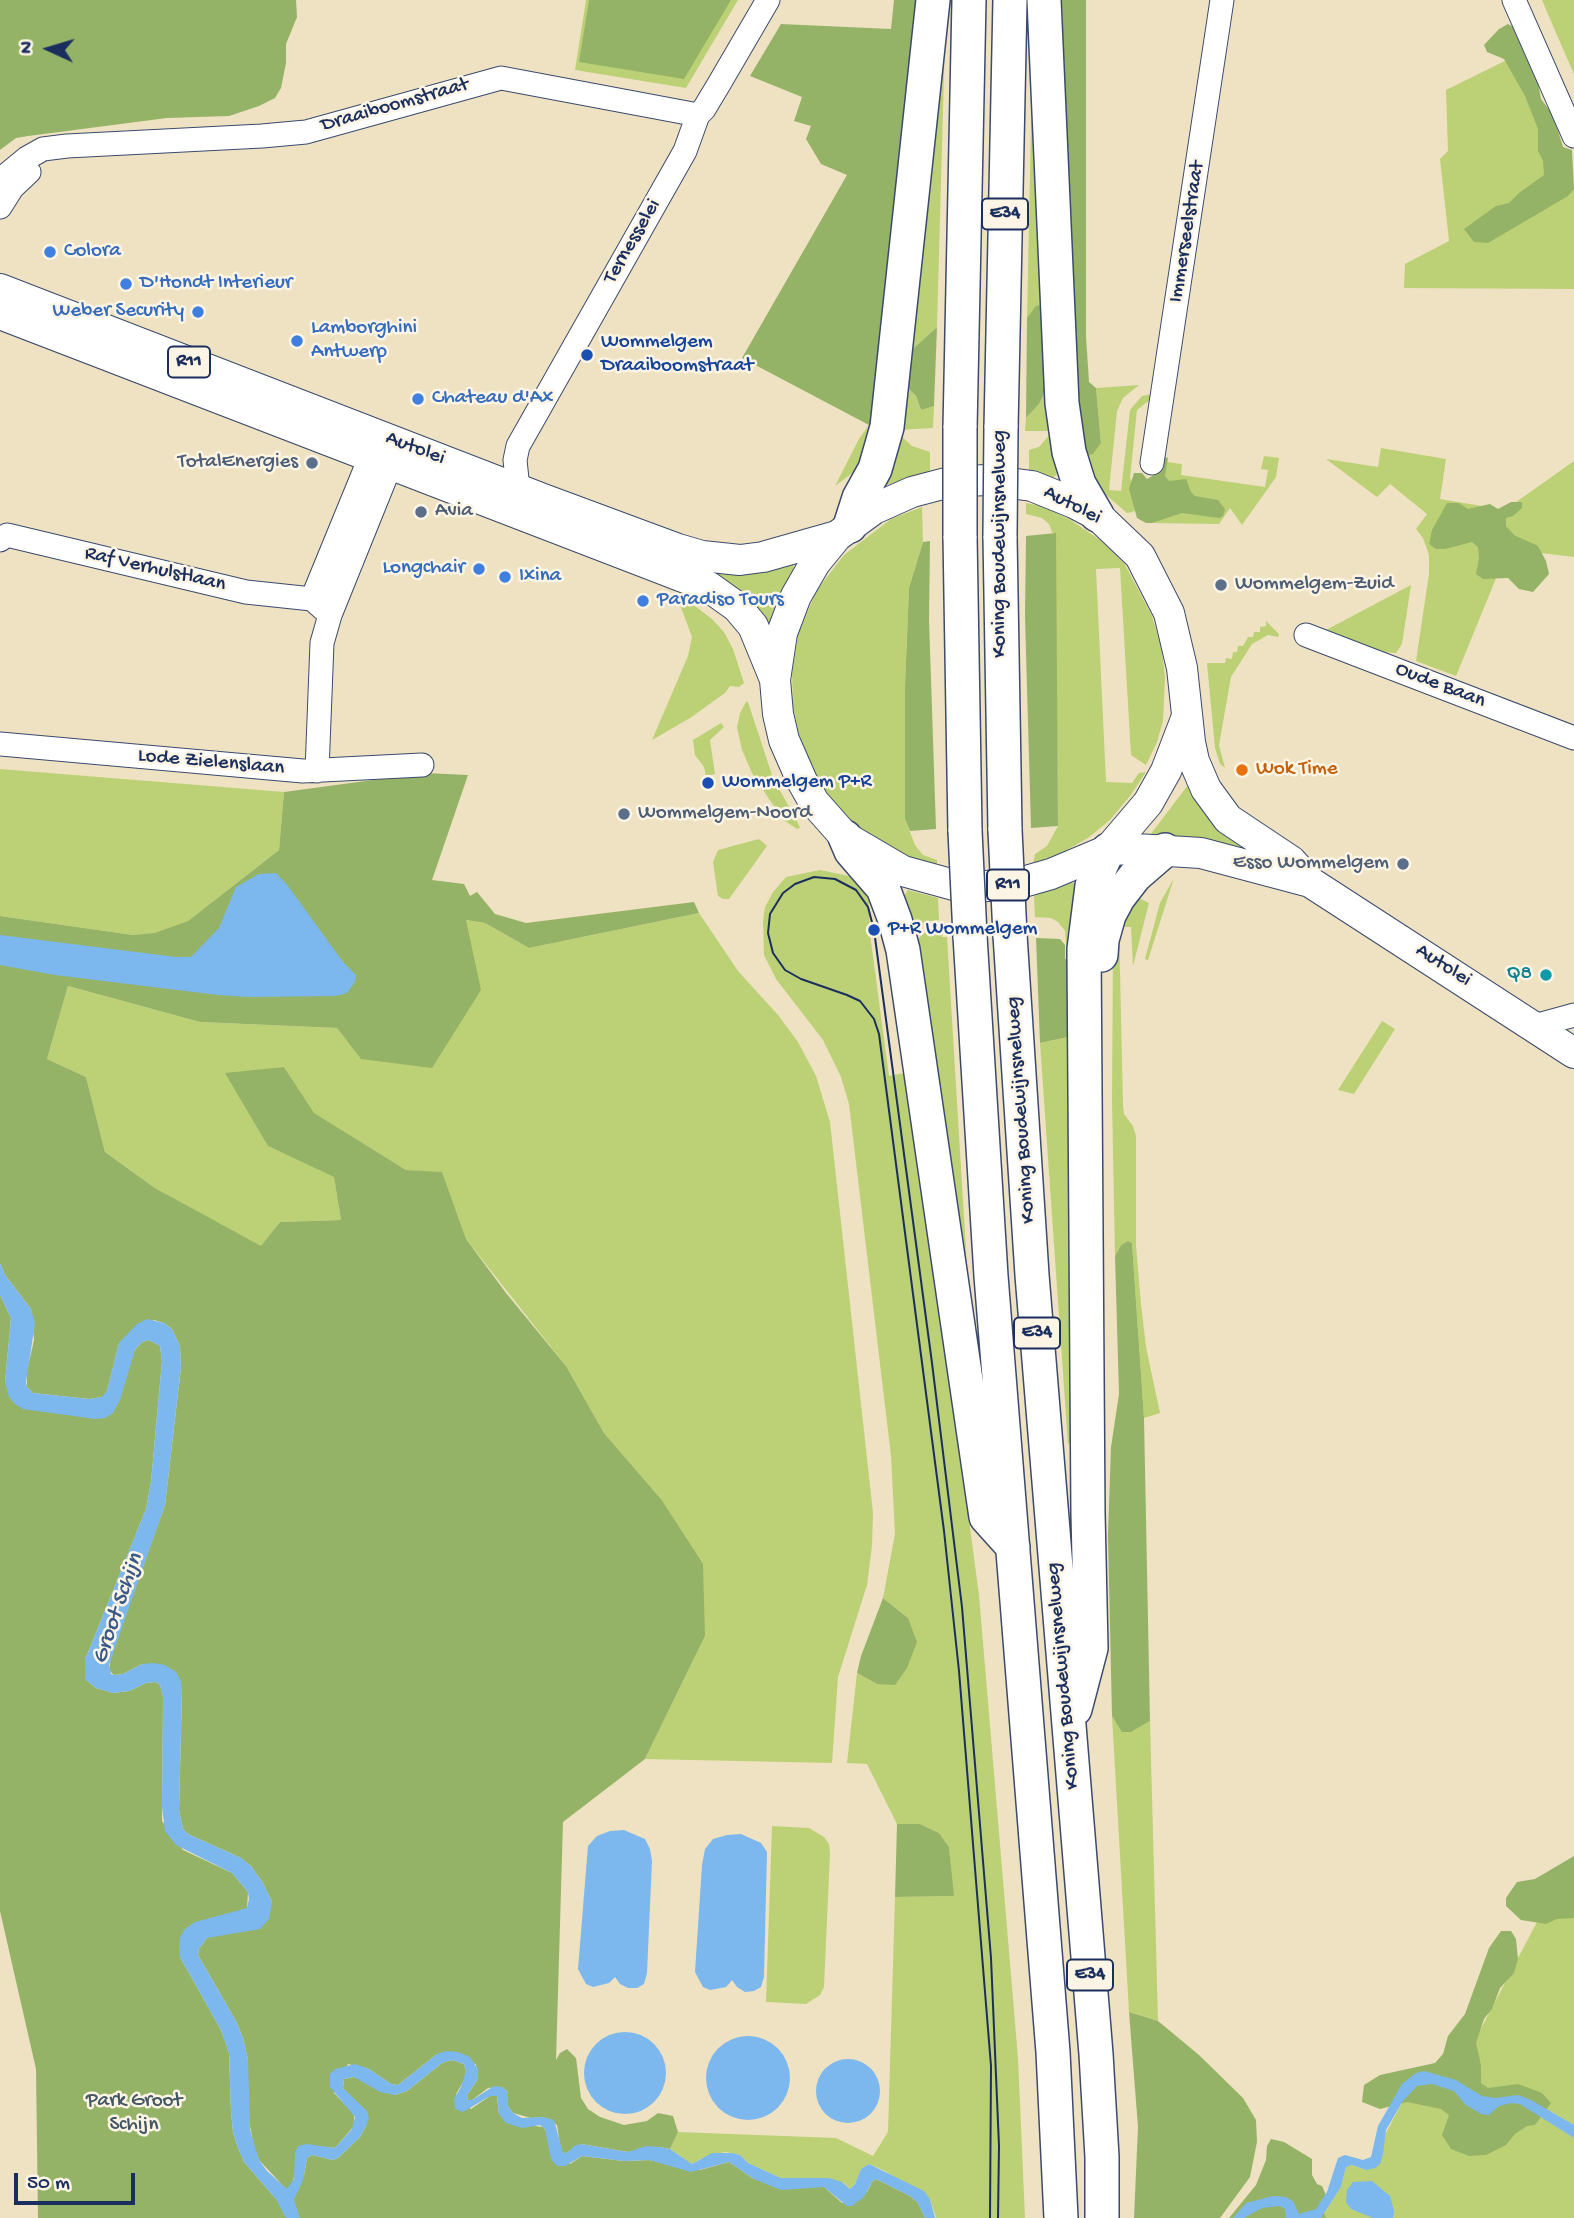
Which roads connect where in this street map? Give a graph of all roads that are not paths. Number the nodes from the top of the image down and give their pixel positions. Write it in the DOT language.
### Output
graph roads {
  1 [pos="768,0"];
  2 [pos="933,0"];
  3 [pos="969,0"];
  4 [pos="1010,0"];
  5 [pos="1044,0"];
  6 [pos="1222,0"];
  7 [pos="1514,0"];
  8 [pos="698,115"];
  9 [pos="1574,136"];
  10 [pos="90,146"];
  11 [pos="0,180"];
  12 [pos="0,207"];
  13 [pos="0,289"];
  14 [pos="0,314"];
  15 [pos="385,450"];
  16 [pos="1152,463"];
  17 [pos="518,489"];
  18 [pos="1097,515"];
  19 [pos="844,531"];
  20 [pos="0,540"];
  21 [pos="312,598"];
  22 [pos="330,615"];
  23 [pos="1306,635"];
  24 [pos="775,680"];
  25 [pos="1187,717"];
  26 [pos="1574,738"];
  27 [pos="0,744"];
  28 [pos="422,765"];
  29 [pos="317,771"];
  30 [pos="845,837"];
  31 [pos="1108,850"];
  32 [pos="1165,850"];
  33 [pos="1310,882"];
  34 [pos="1574,1015"];
  35 [pos="1084,1017"];
  36 [pos="1534,1026"];
  37 [pos="1574,1053"];
  38 [pos="1013,1547"];
  39 [pos="1069,1732"];
  40 [pos="1061,2218"];
  41 [pos="1102,2218"];
  1 -- 8 [label="street, Ternesselei"];
  2 -- 19 [label="highway"];
  3 -- 38 [label="highway, Koning Boudewijnsnelweg / E34, bridge"];
  4 -- 39 [label="highway, Koning Boudewijnsnelweg / E34, bridge"];
  5 -- 18 [label="highway"];
  6 -- 16 [label="street, Immerseelstraat"];
  7 -- 9 [label="street"];
  8 -- 10 [label="street, Draaiboomstraat"];
  8 -- 17 [label="street, Ternesselei"];
  10 -- 11 [label="street, Draaiboomstraat"];
  10 -- 12 [label="street, Draaiboomstraat"];
  13 -- 15 [label="main road, Autolei / R11"];
  14 -- 15 [label="main road, Autolei / R11"];
  15 -- 17 [label="main road, Autolei / R11"];
  15 -- 21 [label="street"];
  15 -- 22 [label="street"];
  15 -- 24 [label="main road, Autolei / R11"];
  17 -- 19 [label="main road, Autolei / R11"];
  18 -- 19 [label="main road, Autolei / R11"];
  18 -- 25 [label="main road, Autolei / R11"];
  19 -- 24 [label="main road, Autolei / R11"];
  20 -- 21 [label="street, Raf Verhulstlaan"];
  21 -- 22 [label="street"];
  22 -- 29 [label="street"];
  23 -- 26 [label="street, Oude Baan"];
  24 -- 30 [label="main road, Autolei / R11"];
  25 -- 31 [label="main road, Autolei / R11"];
  25 -- 33 [label="main road, Autolei / R11"];
  27 -- 29 [label="street, Lode Zielenslaan"];
  28 -- 29 [label="street, Lode Zielenslaan"];
  30 -- 31 [label="main road, Autolei / R11"];
  30 -- 38 [label="highway"];
  31 -- 32 [label="main road, Autolei / R11"];
  31 -- 35 [label="highway"];
  32 -- 33 [label="main road, Autolei / R11"];
  32 -- 35 [label="highway"];
  33 -- 36 [label="main road, Autolei / R11"];
  34 -- 36 [label="street"];
  35 -- 39 [label="highway"];
  36 -- 37 [label="main road, Autolei / R11"];
  38 -- 40 [label="highway, Koning Boudewijnsnelweg / E34"];
  39 -- 41 [label="highway, Koning Boudewijnsnelweg / E34"];
}
